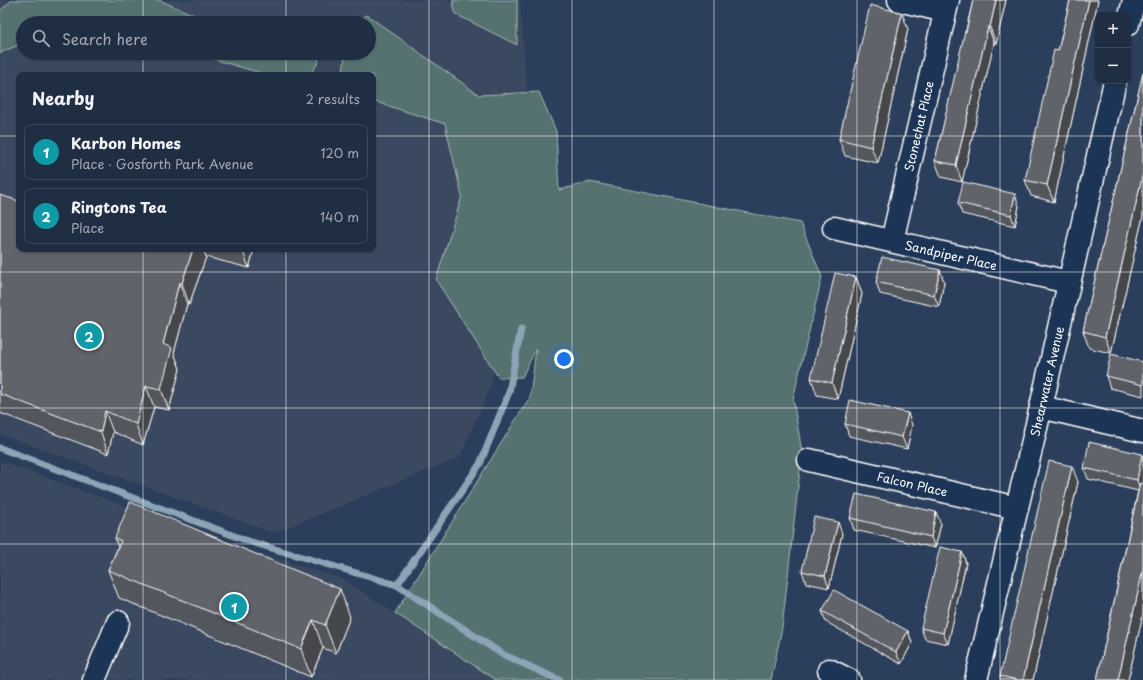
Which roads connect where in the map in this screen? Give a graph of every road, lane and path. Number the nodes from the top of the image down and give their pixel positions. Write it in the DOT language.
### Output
graph roads {
  1 [pos="899,0"];
  2 [pos="1134,0"];
  3 [pos="946,5"];
  4 [pos="1131,12"];
  5 [pos="1114,84"];
  6 [pos="834,228"];
  7 [pos="892,241"];
  8 [pos="1068,282"];
  9 [pos="1041,407"];
  10 [pos="1143,432"];
  11 [pos="809,460"];
  12 [pos="1017,508"];
  13 [pos="118,622"];
  14 [pos="829,670"];
  15 [pos="94,680"];
  16 [pos="849,680"];
  17 [pos="976,680"];
  1 -- 3 [label="street, Stonechat Place"];
  2 -- 4 [label="street"];
  3 -- 7 [label="street, Stonechat Place"];
  5 -- 8 [label="street, Shearwater Avenue"];
  6 -- 7 [label="street, Sandpiper Place"];
  7 -- 8 [label="street, Sandpiper Place"];
  8 -- 9 [label="street, Shearwater Avenue"];
  9 -- 10 [label="street"];
  9 -- 12 [label="street, Shearwater Avenue"];
  11 -- 12 [label="street, Falcon Place"];
  12 -- 17 [label="street, Shearwater Avenue"];
  13 -- 15 [label="street"];
  14 -- 16 [label="street"];
}
